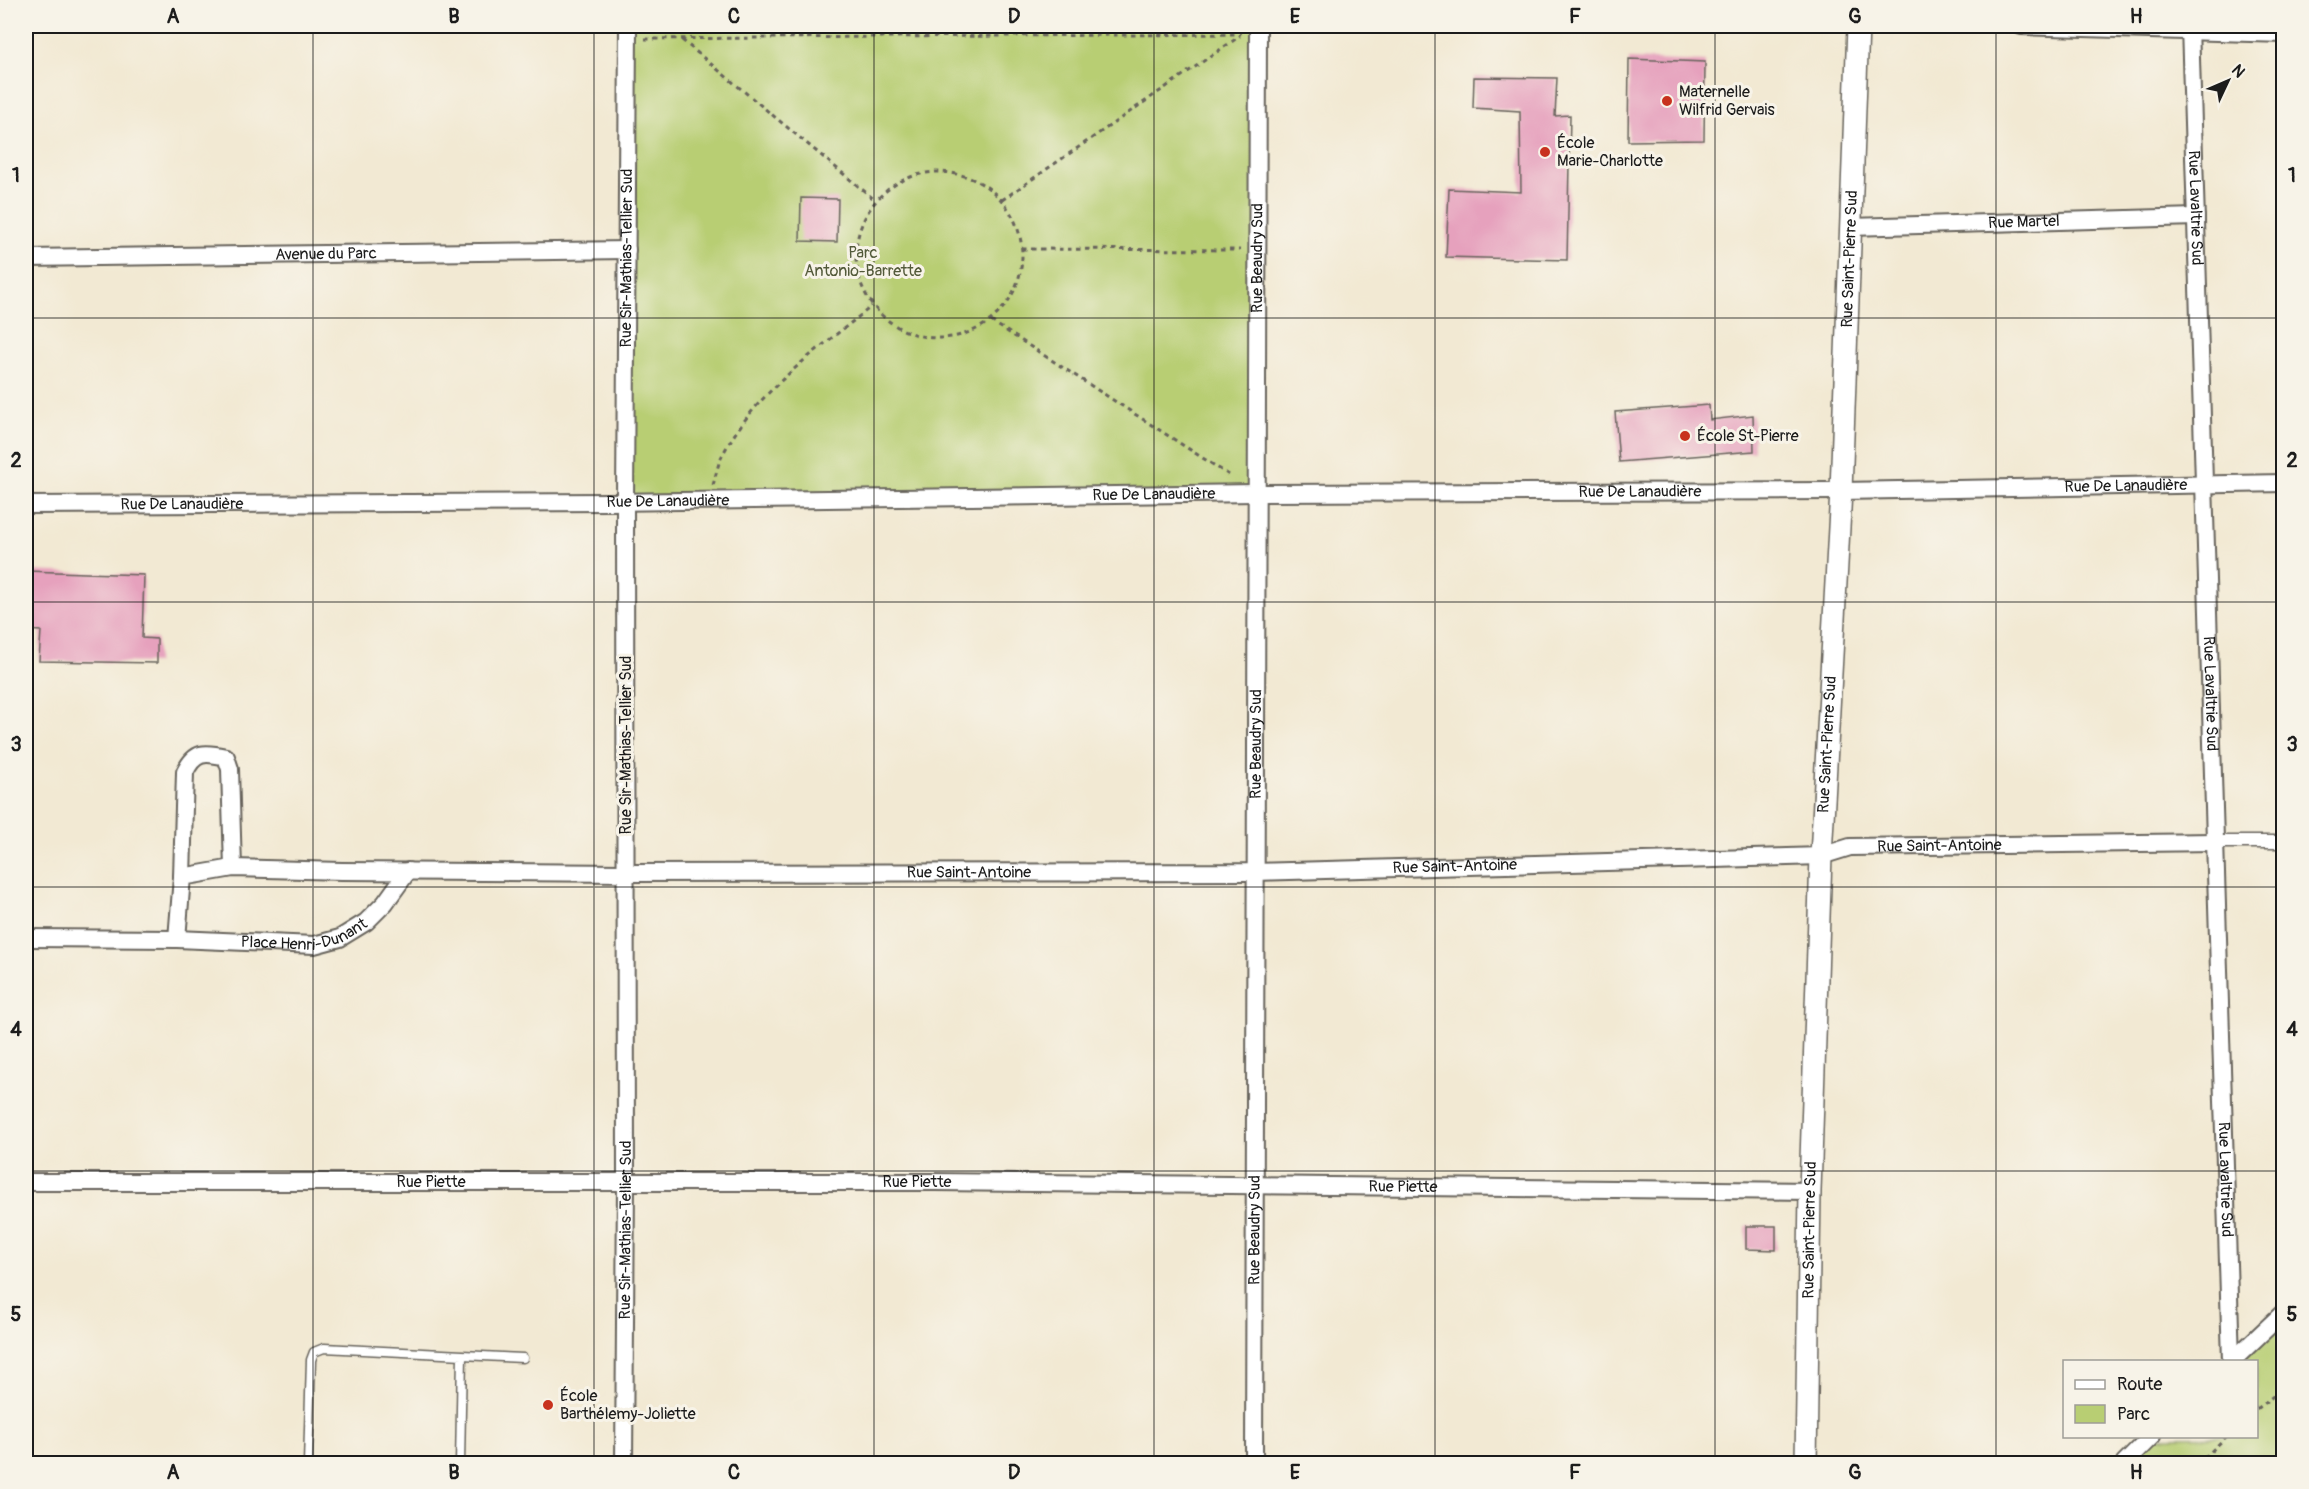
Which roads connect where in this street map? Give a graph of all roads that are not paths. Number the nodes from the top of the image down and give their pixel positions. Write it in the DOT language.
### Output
graph roads {
  1 [pos="1258,26"];
  2 [pos="1858,26"];
  3 [pos="2021,26"];
  4 [pos="2190,28"];
  5 [pos="628,32"];
  6 [pos="2283,34"];
  7 [pos="2196,217"];
  8 [pos="1851,227"];
  9 [pos="627,250"];
  10 [pos="26,258"];
  11 [pos="2204,483"];
  12 [pos="2283,483"];
  13 [pos="1841,491"];
  14 [pos="1256,493"];
  15 [pos="626,502"];
  16 [pos="26,505"];
  17 [pos="2215,842"];
  18 [pos="2283,842"];
  19 [pos="1821,856"];
  20 [pos="233,868"];
  21 [pos="408,871"];
  22 [pos="1255,872"];
  23 [pos="626,873"];
  24 [pos="182,877"];
  25 [pos="26,938"];
  26 [pos="177,939"];
  27 [pos="26,1182"];
  28 [pos="626,1182"];
  29 [pos="1254,1185"];
  30 [pos="1810,1191"];
  31 [pos="2283,1312"];
  32 [pos="462,1355"];
  33 [pos="523,1358"];
  34 [pos="2231,1360"];
  35 [pos="2232,1360"];
  36 [pos="2151,1438"];
  37 [pos="308,1464"];
  38 [pos="460,1464"];
  39 [pos="624,1464"];
  40 [pos="1254,1464"];
  41 [pos="1806,1464"];
  42 [pos="2124,1464"];
  1 -- 14 [label="street, Rue Beaudry Sud"];
  2 -- 8 [label="street, Rue Saint-Pierre Sud"];
  3 -- 4 [label="street"];
  4 -- 6 [label="street"];
  4 -- 7 [label="street, Rue Lavaltrie Sud"];
  5 -- 9 [label="street, Rue Sir-Mathias-Tellier Sud"];
  7 -- 8 [label="street, Rue Martel"];
  7 -- 11 [label="street, Rue Lavaltrie Sud"];
  8 -- 13 [label="street, Rue Saint-Pierre Sud"];
  9 -- 10 [label="street, Avenue du Parc"];
  9 -- 15 [label="street, Rue Sir-Mathias-Tellier Sud"];
  11 -- 12 [label="street, Rue De Lanaudière"];
  11 -- 13 [label="street, Rue De Lanaudière"];
  11 -- 17 [label="street, Rue Lavaltrie Sud"];
  13 -- 14 [label="street, Rue De Lanaudière"];
  13 -- 19 [label="street, Rue Saint-Pierre Sud"];
  14 -- 15 [label="street, Rue De Lanaudière"];
  14 -- 22 [label="street, Rue Beaudry Sud"];
  15 -- 16 [label="street, Rue De Lanaudière"];
  15 -- 23 [label="street, Rue Sir-Mathias-Tellier Sud"];
  17 -- 18 [label="street, Rue Saint-Antoine"];
  17 -- 19 [label="street, Rue Saint-Antoine"];
  17 -- 34 [label="street, Rue Lavaltrie Sud"];
  19 -- 22 [label="street, Rue Saint-Antoine"];
  19 -- 30 [label="street, Rue Saint-Pierre Sud"];
  20 -- 21 [label="street"];
  20 -- 24 [label="street"];
  20 -- 24 [label="street"];
  21 -- 23 [label="street"];
  21 -- 26 [label="street, Place Henri-Dunant"];
  22 -- 23 [label="street, Rue Saint-Antoine"];
  22 -- 29 [label="street, Rue Beaudry Sud"];
  23 -- 28 [label="street, Rue Sir-Mathias-Tellier Sud"];
  24 -- 26 [label="street"];
  25 -- 26 [label="street, Place Henri-Dunant"];
  27 -- 28 [label="street, Rue Piette"];
  28 -- 29 [label="street, Rue Piette"];
  28 -- 39 [label="street, Rue Sir-Mathias-Tellier Sud"];
  29 -- 30 [label="street, Rue Piette"];
  29 -- 40 [label="street, Rue Beaudry Sud"];
  30 -- 41 [label="street, Rue Saint-Pierre Sud"];
  31 -- 35 [label="street"];
  32 -- 33 [label="lane"];
  32 -- 37 [label="lane"];
  32 -- 38 [label="lane"];
  36 -- 42 [label="street"];
}
